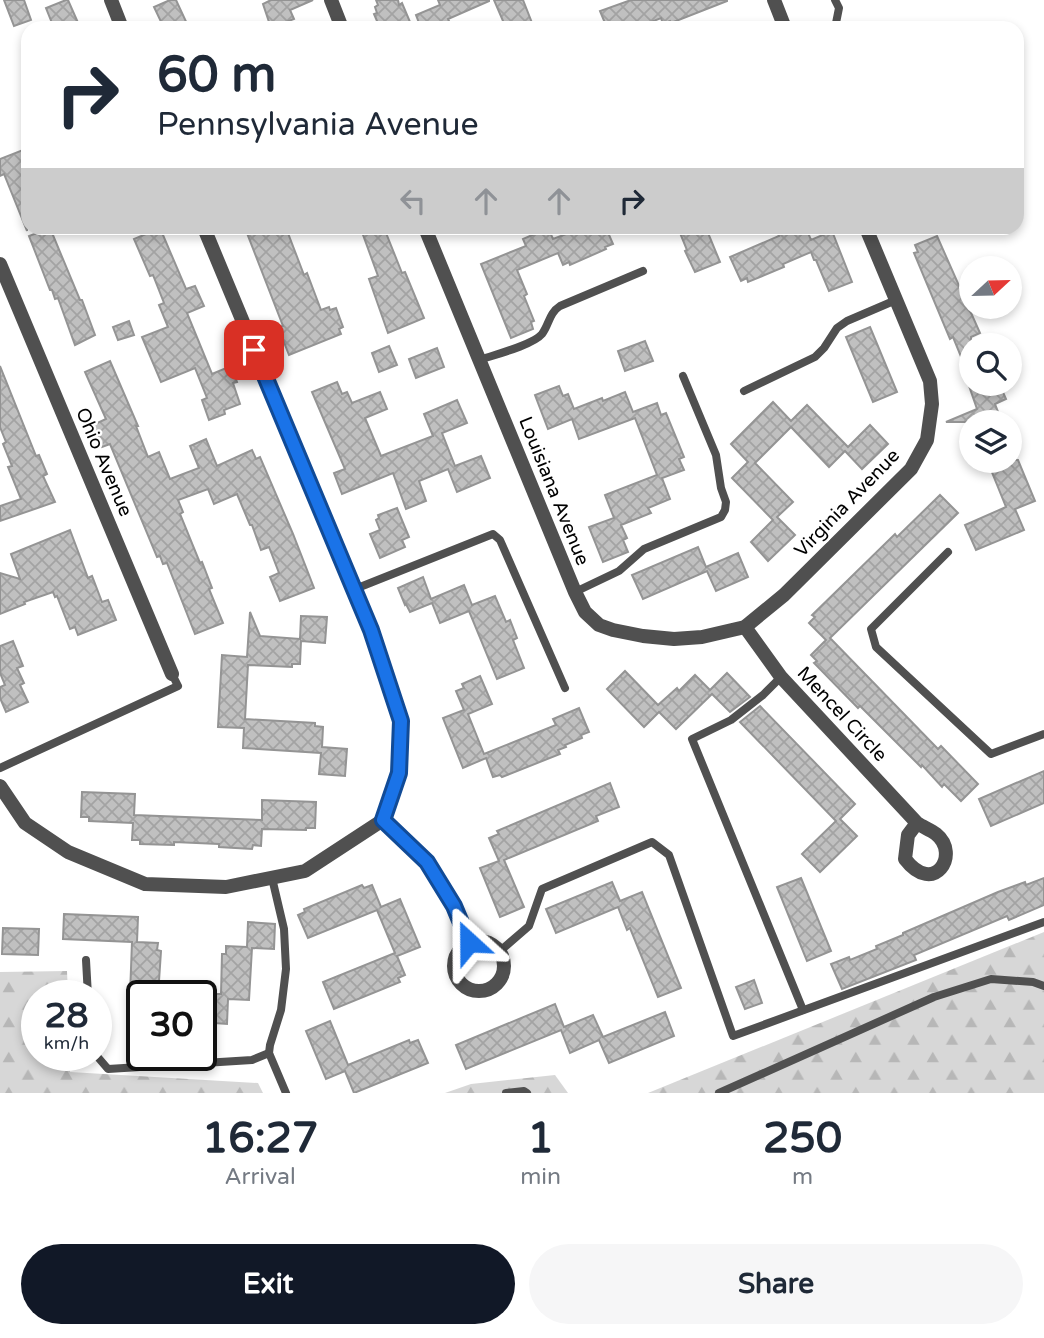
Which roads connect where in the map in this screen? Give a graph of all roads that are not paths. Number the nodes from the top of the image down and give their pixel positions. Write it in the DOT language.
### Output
graph roads {
  1 [pos="111,0"];
  2 [pos="331,0"];
  3 [pos="774,0"];
  4 [pos="835,0"];
  5 [pos="119,21"];
  6 [pos="339,21"];
  7 [pos="782,21"];
  8 [pos="836,21"];
  9 [pos="207,235"];
  10 [pos="428,235"];
  11 [pos="869,235"];
  12 [pos="0,264"];
  13 [pos="643,271"];
  14 [pos="896,300"];
  15 [pos="479,360"];
  16 [pos="682,376"];
  17 [pos="744,391"];
  18 [pos="948,552"];
  19 [pos="355,589"];
  20 [pos="575,592"];
  21 [pos="745,627"];
  22 [pos="172,674"];
  23 [pos="781,677"];
  24 [pos="565,688"];
  25 [pos="1044,734"];
  26 [pos="0,768"];
  27 [pos="0,786"];
  28 [pos="383,820"];
  29 [pos="917,823"];
  30 [pos="272,878"];
  31 [pos="1044,922"];
  32 [pos="469,942"];
  33 [pos="500,951"];
  34 [pos="86,960"];
  35 [pos="87,980"];
  36 [pos="1044,986"];
  37 [pos="803,1010"];
  38 [pos="269,1053"];
  39 [pos="112,1069"];
  40 [pos="286,1093"];
  41 [pos="506,1093"];
  42 [pos="527,1093"];
  43 [pos="719,1093"];
  1 -- 5 [label="street"];
  2 -- 6 [label="street"];
  3 -- 7 [label="street"];
  4 -- 8 [label="lane"];
  9 -- 19 [label="street"];
  10 -- 15 [label="street, Louisiana Avenue"];
  11 -- 14 [label="street, Virginia Avenue"];
  12 -- 22 [label="street, Ohio Avenue"];
  13 -- 15 [label="lane"];
  14 -- 17 [label="lane"];
  14 -- 21 [label="street, Virginia Avenue"];
  15 -- 20 [label="street, Louisiana Avenue"];
  16 -- 20 [label="lane"];
  18 -- 25 [label="lane"];
  19 -- 24 [label="lane"];
  19 -- 28 [label="street"];
  20 -- 21 [label="street, Louisiana Avenue"];
  21 -- 23 [label="street, Mencel Circle"];
  22 -- 26 [label="lane"];
  23 -- 29 [label="street, Mencel Circle"];
  23 -- 37 [label="lane"];
  27 -- 30 [label="street"];
  28 -- 30 [label="street"];
  28 -- 32 [label="street"];
  30 -- 38 [label="lane"];
  31 -- 37 [label="lane"];
  32 -- 33 [label="street"];
  32 -- 33 [label="street"];
  33 -- 37 [label="lane"];
  34 -- 35 [label="lane"];
  36 -- 43 [label="lane"];
  38 -- 39 [label="lane"];
  38 -- 40 [label="lane"];
  41 -- 42 [label="lane"];
}
